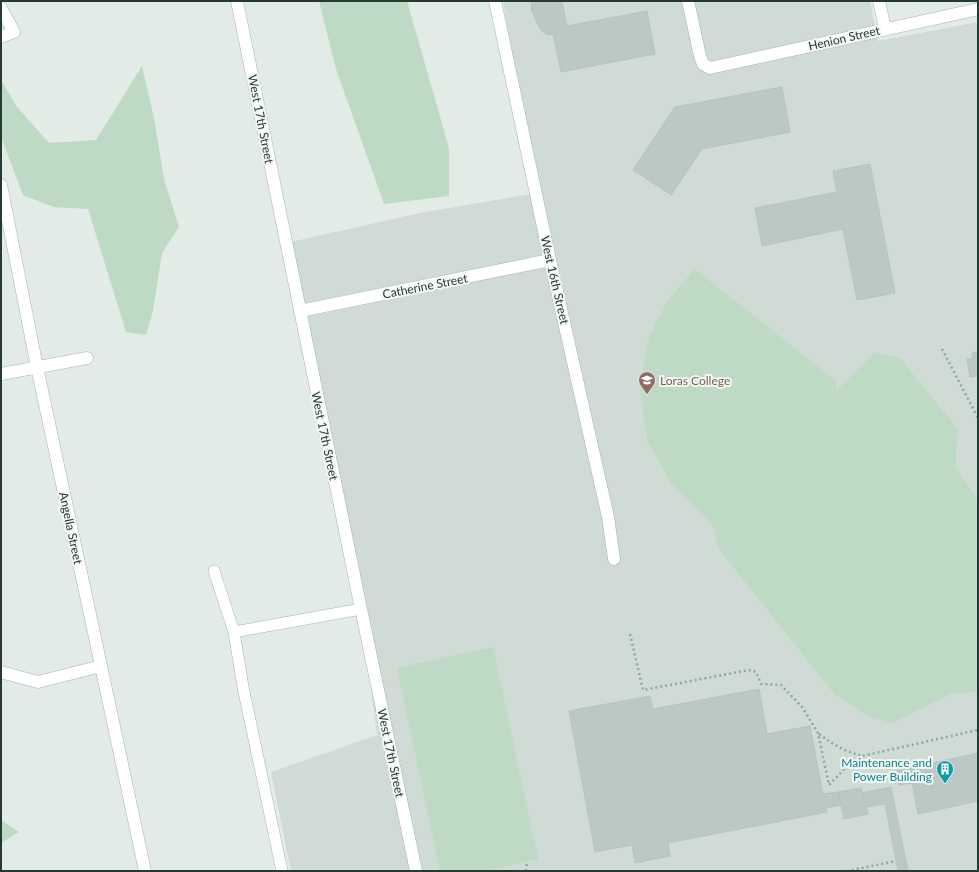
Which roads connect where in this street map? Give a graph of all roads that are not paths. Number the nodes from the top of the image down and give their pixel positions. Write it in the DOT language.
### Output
graph roads {
  1 [pos="237,1"];
  2 [pos="495,1"];
  3 [pos="688,1"];
  4 [pos="879,1"];
  5 [pos="1,8"];
  6 [pos="978,9"];
  7 [pos="884,29"];
  8 [pos="1,37"];
  9 [pos="1,185"];
  10 [pos="550,260"];
  11 [pos="300,311"];
  12 [pos="87,358"];
  13 [pos="36,367"];
  14 [pos="1,374"];
  15 [pos="614,558"];
  16 [pos="214,572"];
  17 [pos="361,609"];
  18 [pos="234,632"];
  19 [pos="101,666"];
  20 [pos="1,672"];
  21 [pos="145,871"];
  22 [pos="282,871"];
  23 [pos="416,871"];
  1 -- 11 [label="street, West 17th Street"];
  2 -- 10 [label="street, West 16th Street"];
  3 -- 7 [label="street, Henion Street"];
  4 -- 7 [label="street"];
  5 -- 8 [label="street"];
  6 -- 7 [label="street, Henion Street"];
  9 -- 13 [label="street, Angella Street"];
  10 -- 11 [label="street, Catherine Street"];
  10 -- 15 [label="street, West 16th Street"];
  11 -- 17 [label="street, West 17th Street"];
  12 -- 13 [label="street"];
  13 -- 14 [label="street"];
  13 -- 19 [label="street, Angella Street"];
  16 -- 18 [label="lane"];
  17 -- 18 [label="lane"];
  17 -- 23 [label="street, West 17th Street"];
  18 -- 22 [label="lane"];
  19 -- 20 [label="street"];
  19 -- 21 [label="street, Angella Street"];
}
